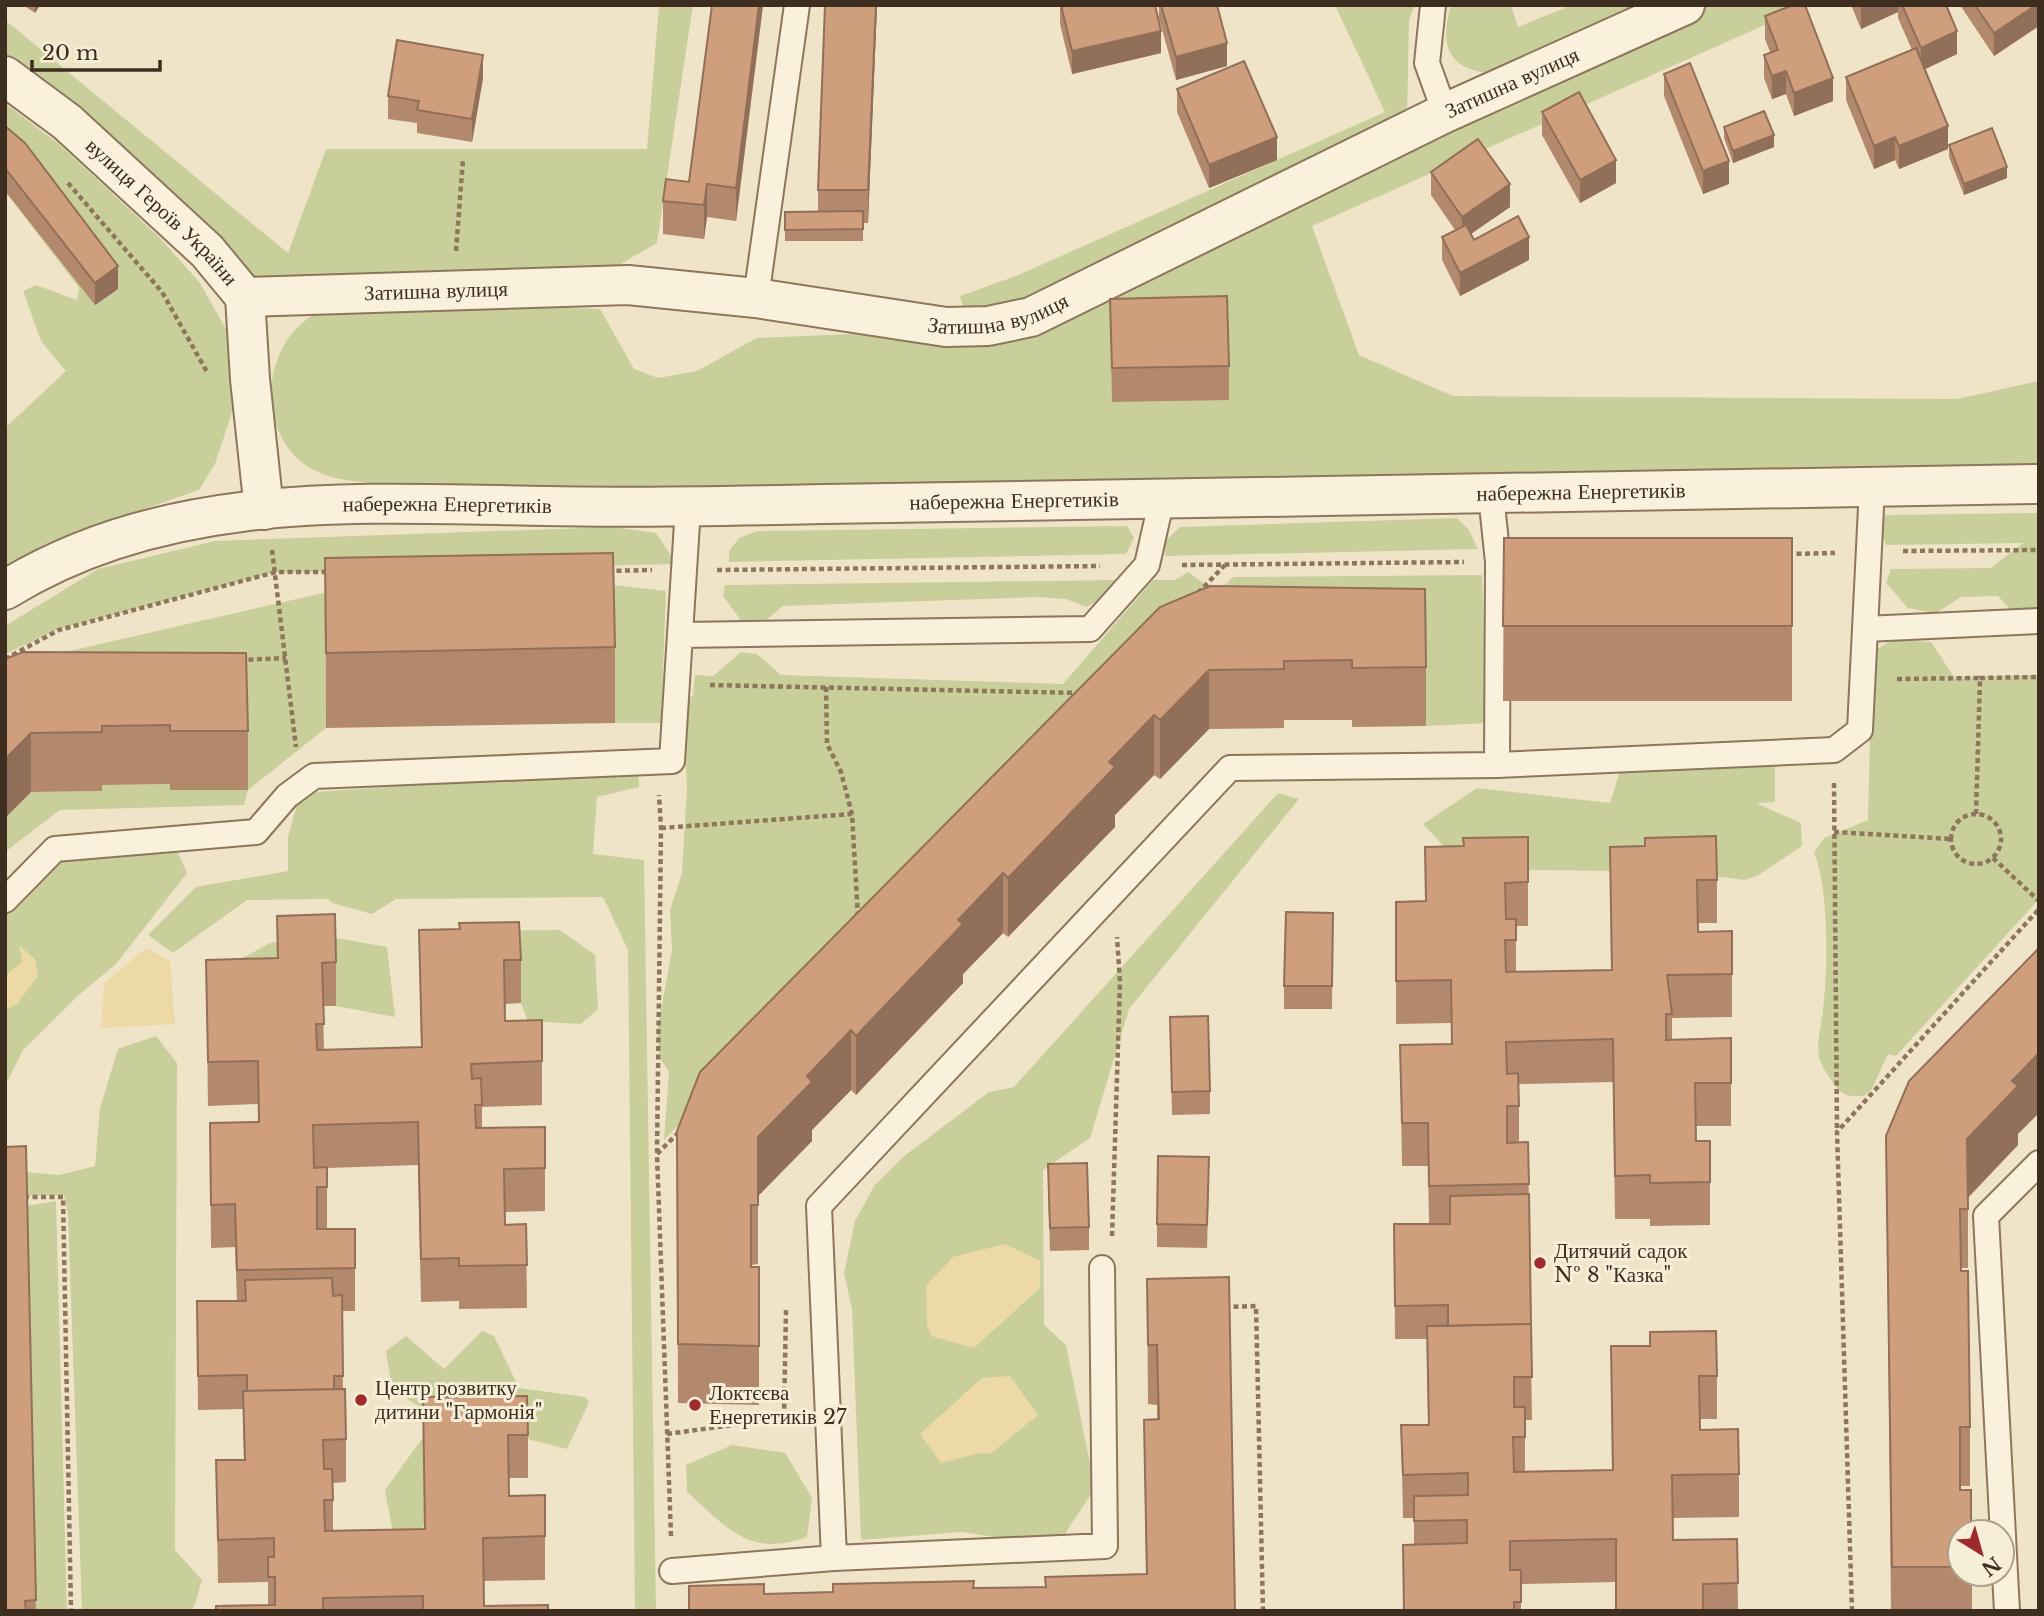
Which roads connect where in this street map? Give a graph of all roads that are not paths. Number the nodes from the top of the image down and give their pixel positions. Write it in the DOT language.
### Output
graph roads {
  1 [pos="797,5"];
  2 [pos="1433,5"];
  3 [pos="1685,5"];
  4 [pos="5,76"];
  5 [pos="1445,113"];
  6 [pos="245,297"];
  7 [pos="756,298"];
  8 [pos="2039,484"];
  9 [pos="1871,487"];
  10 [pos="1491,495"];
  11 [pos="1162,498"];
  12 [pos="688,507"];
  13 [pos="264,510"];
  14 [pos="5,590"];
  15 [pos="2039,621"];
  16 [pos="1865,629"];
  17 [pos="681,635"];
  18 [pos="1497,765"];
  19 [pos="5,900"];
  20 [pos="2039,1163"];
  21 [pos="1102,1268"];
  22 [pos="834,1558"];
  23 [pos="672,1571"];
  24 [pos="2007,1611"];
  1 -- 7 [label="lane"];
  2 -- 5 [label="lane"];
  3 -- 5 [label="street, Затишна вулиця"];
  4 -- 6 [label="street, вулиця Героїв України"];
  5 -- 7 [label="street, Затишна вулиця"];
  6 -- 7 [label="street, Затишна вулиця"];
  6 -- 13 [label="street, вулиця Героїв України"];
  8 -- 9 [label="street, набережна Енергетиків"];
  9 -- 10 [label="street, набережна Енергетиків"];
  9 -- 16 [label="lane"];
  10 -- 11 [label="street, набережна Енергетиків"];
  10 -- 18 [label="lane"];
  11 -- 12 [label="street, набережна Енергетиків"];
  11 -- 17 [label="lane"];
  12 -- 13 [label="street, набережна Енергетиків"];
  12 -- 17 [label="lane"];
  13 -- 14 [label="street, набережна Енергетиків"];
  15 -- 16 [label="lane"];
  16 -- 18 [label="lane"];
  17 -- 19 [label="lane"];
  18 -- 22 [label="lane"];
  20 -- 24 [label="lane"];
  21 -- 22 [label="lane"];
  22 -- 23 [label="lane"];
}
